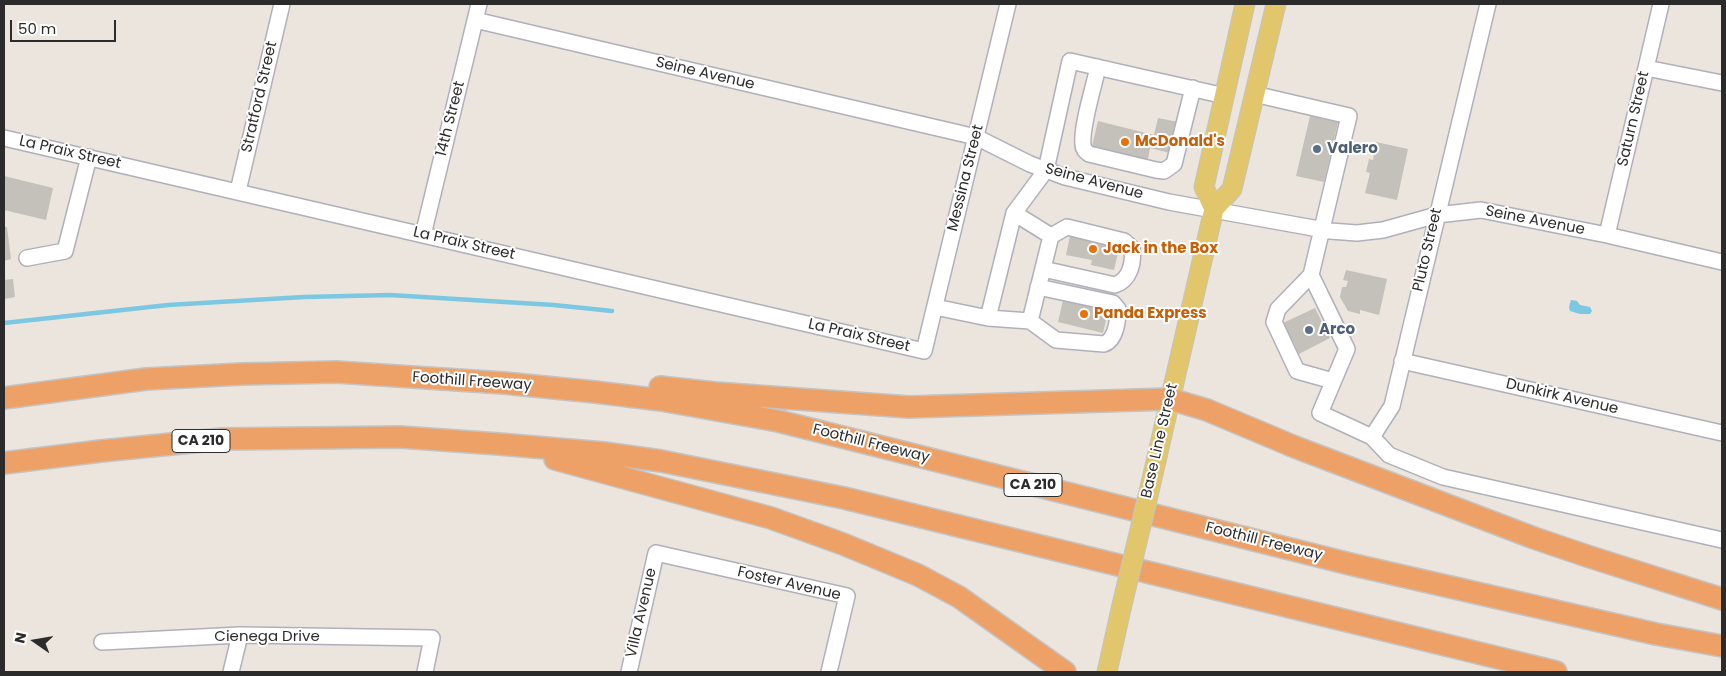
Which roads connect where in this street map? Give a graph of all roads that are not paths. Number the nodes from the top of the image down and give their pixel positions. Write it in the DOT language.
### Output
graph roads {
  1 [pos="282,4"];
  2 [pos="479,4"];
  3 [pos="1008,4"];
  4 [pos="1245,4"];
  5 [pos="1276,4"];
  6 [pos="1488,4"];
  7 [pos="1661,4"];
  8 [pos="475,20"];
  9 [pos="1094,66"];
  10 [pos="1646,68"];
  11 [pos="1722,84"];
  12 [pos="1193,88"];
  13 [pos="1254,94"];
  14 [pos="1225,96"];
  15 [pos="976,137"];
  16 [pos="4,138"];
  17 [pos="89,157"];
  18 [pos="1046,170"];
  19 [pos="238,191"];
  20 [pos="1214,209"];
  21 [pos="1014,212"];
  22 [pos="1437,215"];
  23 [pos="1323,229"];
  24 [pos="423,235"];
  25 [pos="1607,235"];
  26 [pos="1051,236"];
  27 [pos="27,258"];
  28 [pos="1722,262"];
  29 [pos="1043,269"];
  30 [pos="1311,275"];
  31 [pos="1038,287"];
  32 [pos="935,307"];
  33 [pos="988,318"];
  34 [pos="1030,321"];
  35 [pos="924,351"];
  36 [pos="1402,361"];
  37 [pos="336,372"];
  38 [pos="1333,382"];
  39 [pos="4,398"];
  40 [pos="1170,398"];
  41 [pos="1722,433"];
  42 [pos="1372,437"];
  43 [pos="499,444"];
  44 [pos="4,463"];
  45 [pos="1722,540"];
  46 [pos="656,553"];
  47 [pos="1722,599"];
  48 [pos="240,635"];
  49 [pos="102,642"];
  50 [pos="1722,646"];
  51 [pos="231,672"];
  52 [pos="425,672"];
  53 [pos="629,672"];
  54 [pos="829,672"];
  55 [pos="1065,672"];
  56 [pos="1107,672"];
  57 [pos="1556,672"];
  1 -- 19 [label="street, Stratford Street"];
  2 -- 8 [label="street, 14th Street"];
  3 -- 15 [label="street, Messina Street"];
  4 -- 14 [label="main road"];
  5 -- 13 [label="main road, Base Line Street"];
  6 -- 22 [label="street, Pluto Street"];
  7 -- 10 [label="street, Saturn Street"];
  8 -- 15 [label="street, Seine Avenue"];
  8 -- 24 [label="street, 14th Street"];
  9 -- 12 [label="street"];
  9 -- 12 [label="street"];
  9 -- 18 [label="street"];
  10 -- 11 [label="street"];
  10 -- 25 [label="street, Saturn Street"];
  12 -- 14 [label="street"];
  13 -- 20 [label="main road, Base Line Street"];
  13 -- 23 [label="street"];
  14 -- 20 [label="main road"];
  15 -- 18 [label="street, Seine Avenue"];
  15 -- 32 [label="street, Messina Street"];
  16 -- 17 [label="street, La Praix Street"];
  17 -- 19 [label="street, La Praix Street"];
  17 -- 27 [label="street"];
  18 -- 20 [label="street, Seine Avenue"];
  18 -- 21 [label="street"];
  19 -- 24 [label="street, La Praix Street"];
  20 -- 23 [label="street, Seine Avenue"];
  20 -- 40 [label="main road, Base Line Street"];
  21 -- 26 [label="street"];
  21 -- 33 [label="street"];
  22 -- 23 [label="street, Seine Avenue"];
  22 -- 25 [label="street, Seine Avenue"];
  22 -- 36 [label="street, Pluto Street"];
  23 -- 30 [label="street"];
  24 -- 35 [label="street, La Praix Street"];
  25 -- 28 [label="street, Seine Avenue"];
  26 -- 29 [label="street"];
  26 -- 29 [label="street"];
  29 -- 31 [label="street"];
  30 -- 38 [label="street"];
  30 -- 38 [label="street"];
  31 -- 34 [label="street"];
  31 -- 34 [label="street"];
  32 -- 33 [label="street"];
  32 -- 35 [label="street, Messina Street"];
  33 -- 34 [label="street"];
  36 -- 41 [label="street, Dunkirk Avenue"];
  36 -- 42 [label="street, Pluto Street"];
  37 -- 39 [label="highway, Foothill Freeway / CA 210"];
  37 -- 40 [label="highway"];
  37 -- 50 [label="highway, Foothill Freeway / CA 210"];
  38 -- 42 [label="street"];
  40 -- 47 [label="highway"];
  40 -- 56 [label="main road, Base Line Street, bridge"];
  42 -- 45 [label="street"];
  43 -- 44 [label="highway, CA 210"];
  43 -- 55 [label="highway"];
  43 -- 57 [label="highway, CA 210"];
  46 -- 53 [label="street, Villa Avenue"];
  46 -- 54 [label="street, Foster Avenue"];
  48 -- 49 [label="street, Cienega Drive"];
  48 -- 51 [label="street"];
  48 -- 52 [label="street, Cienega Drive"];
}
